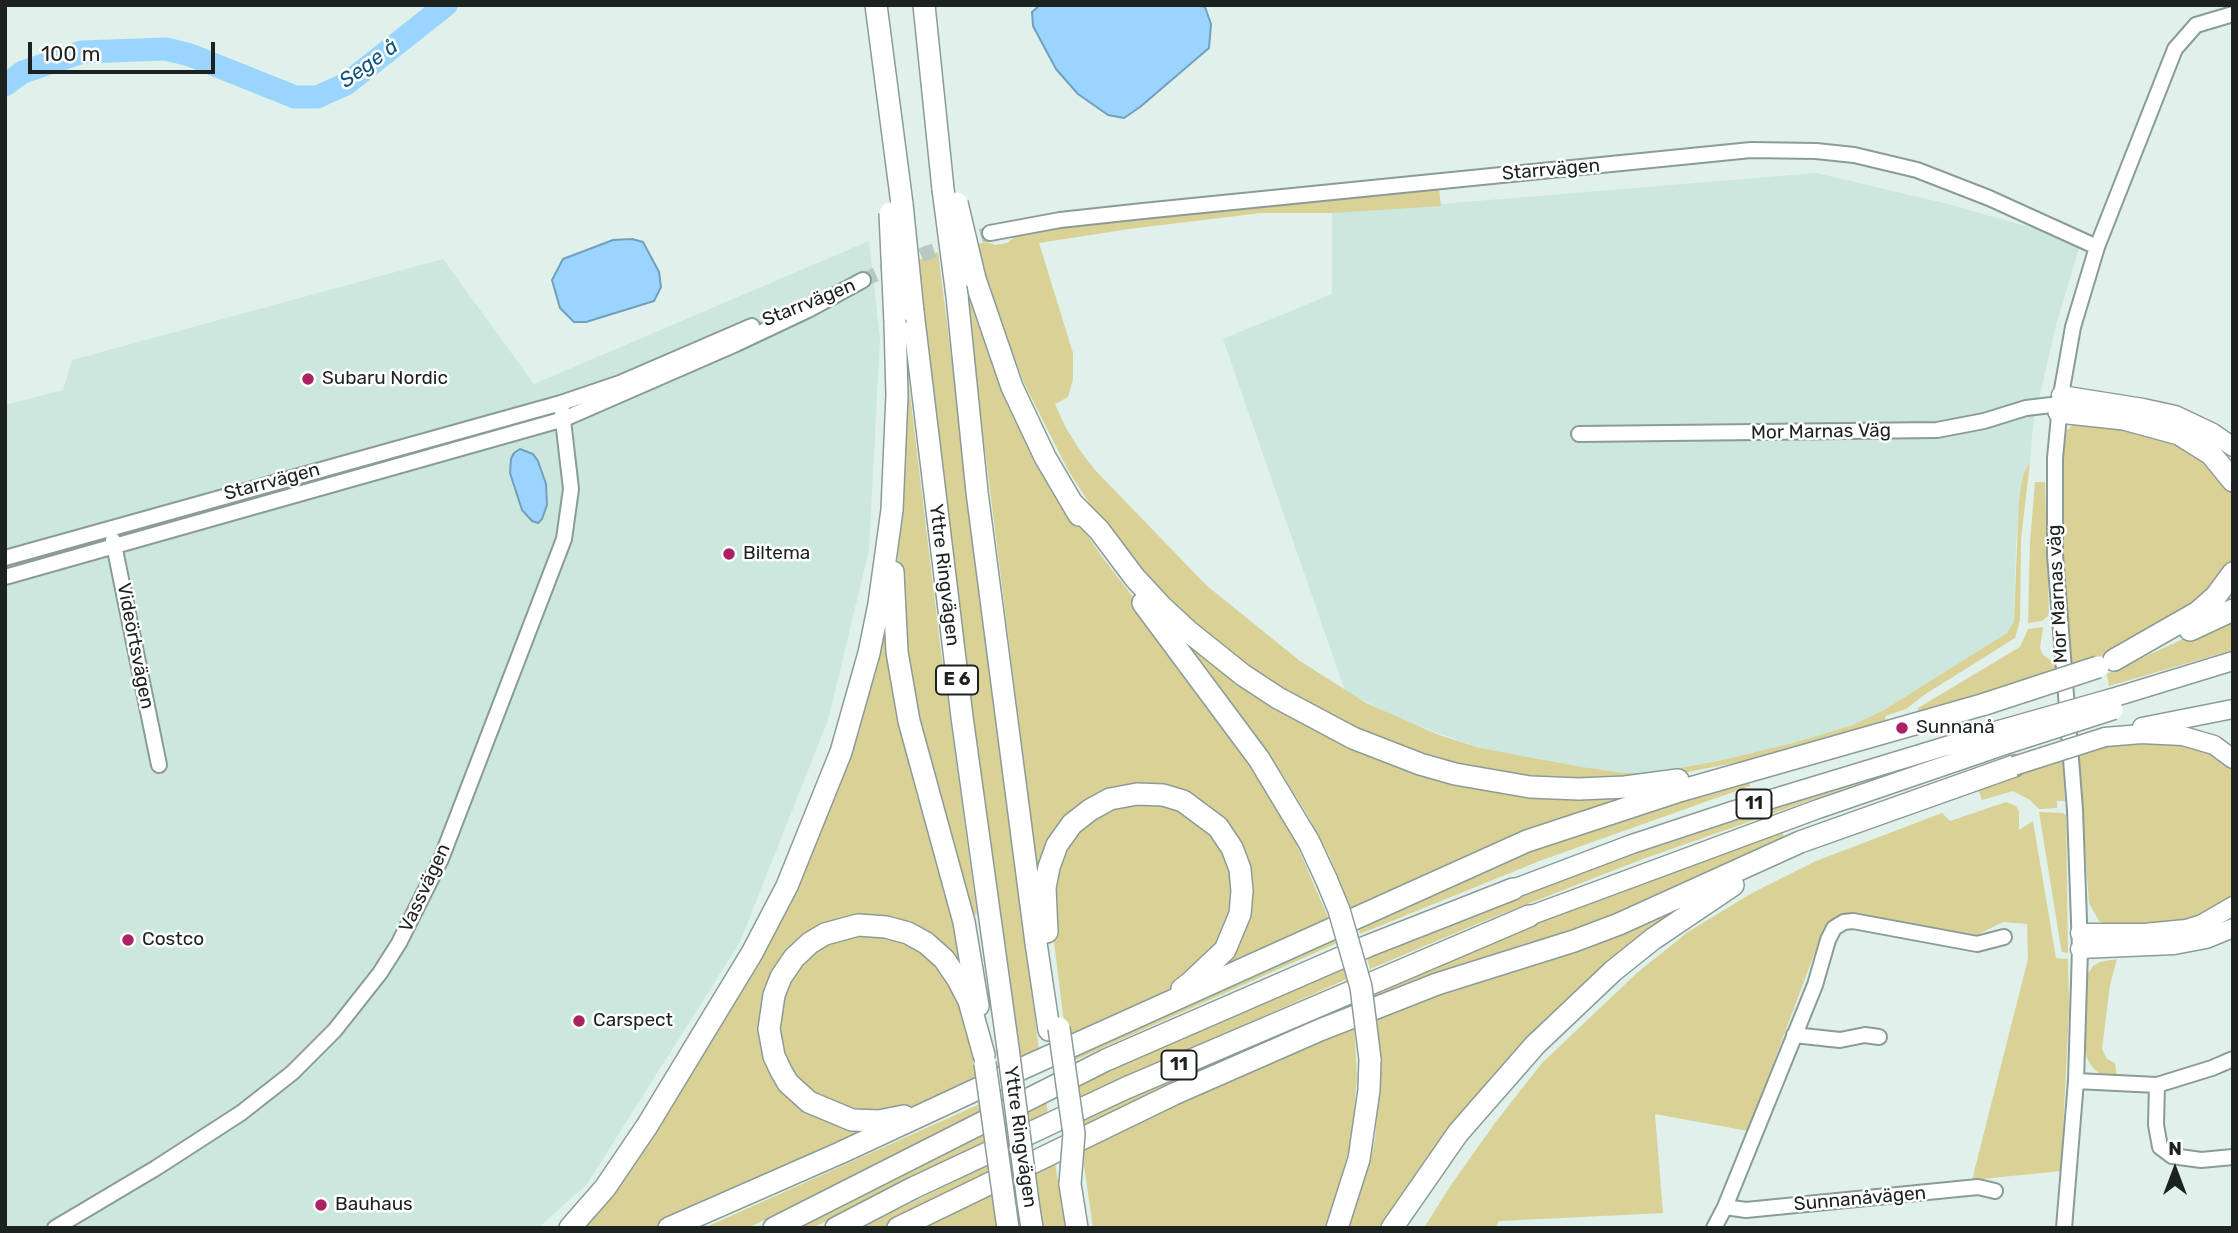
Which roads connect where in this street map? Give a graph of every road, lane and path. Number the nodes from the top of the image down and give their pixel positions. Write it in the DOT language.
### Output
graph roads {
  1 [pos="876,5"];
  2 [pos="924,5"];
  3 [pos="2233,14"];
  4 [pos="948,188"];
  5 [pos="990,233"];
  6 [pos="2097,247"];
  7 [pos="904,318"];
  8 [pos="561,402"];
  9 [pos="2060,404"];
  10 [pos="564,419"];
  11 [pos="458,430"];
  12 [pos="1579,434"];
  13 [pos="2233,447"];
  14 [pos="463,448"];
  15 [pos="2233,481"];
  16 [pos="238,492"];
  17 [pos="1072,503"];
  18 [pos="243,510"];
  19 [pos="892,510"];
  20 [pos="110,528"];
  21 [pos="115,547"];
  22 [pos="5,558"];
  23 [pos="2233,573"];
  24 [pos="5,578"];
  25 [pos="2233,610"];
  26 [pos="2233,662"];
  27 [pos="2106,663"];
  28 [pos="2233,671"];
  29 [pos="2113,704"];
  30 [pos="2233,709"];
  31 [pos="2105,737"];
  32 [pos="2002,738"];
  33 [pos="1851,744"];
  34 [pos="2233,759"];
  35 [pos="159,765"];
  36 [pos="2014,766"];
  37 [pos="1836,828"];
  38 [pos="1513,889"];
  39 [pos="2233,906"];
  40 [pos="1529,916"];
  41 [pos="2233,928"];
  42 [pos="2004,937"];
  43 [pos="2080,941"];
  44 [pos="1054,1029"];
  45 [pos="1794,1035"];
  46 [pos="1880,1037"];
  47 [pos="1091,1038"];
  48 [pos="2233,1059"];
  49 [pos="990,1066"];
  50 [pos="2076,1081"];
  51 [pos="2157,1086"];
  52 [pos="2233,1157"];
  53 [pos="1995,1191"];
  54 [pos="1726,1208"];
  55 [pos="938,1209"];
  56 [pos="1006,1218"];
  57 [pos="55,1228"];
  58 [pos="570,1228"];
  59 [pos="669,1228"];
  60 [pos="774,1228"];
  61 [pos="836,1228"];
  62 [pos="898,1228"];
  63 [pos="908,1228"];
  64 [pos="1032,1228"];
  65 [pos="1077,1228"];
  66 [pos="1336,1228"];
  67 [pos="1392,1228"];
  68 [pos="1714,1228"];
  69 [pos="2064,1228"];
  1 -- 7 [label="highway, bridge"];
  2 -- 4 [label="highway"];
  3 -- 6 [label="street, Mor Marnas väg"];
  4 -- 17 [label="highway, bridge"];
  4 -- 44 [label="highway, E 6, bridge"];
  5 -- 6 [label="street, Starrvägen"];
  6 -- 9 [label="street, Mor Marnas väg"];
  7 -- 19 [label="highway"];
  7 -- 64 [label="highway, Yttre Ringvägen / E 6, bridge"];
  8 -- 10 [label="street, Vassvägen"];
  8 -- 10 [label="street, Starrvägen"];
  8 -- 11 [label="street, Starrvägen"];
  9 -- 12 [label="street, Mor Marnas Väg"];
  9 -- 13 [label="main road"];
  9 -- 15 [label="highway"];
  9 -- 43 [label="street, Mor Marnas väg"];
  10 -- 14 [label="street, Starrvägen"];
  10 -- 57 [label="street, Vassvägen"];
  11 -- 14 [label="street"];
  11 -- 16 [label="street, Starrvägen"];
  14 -- 18 [label="street, Starrvägen"];
  16 -- 18 [label="street"];
  16 -- 20 [label="street, Starrvägen"];
  17 -- 33 [label="highway"];
  17 -- 66 [label="highway, bridge"];
  18 -- 21 [label="street, Starrvägen"];
  19 -- 49 [label="highway"];
  19 -- 58 [label="highway"];
  20 -- 21 [label="street, Videörtsvägen"];
  20 -- 22 [label="street, Starrvägen"];
  21 -- 24 [label="street, Starrvägen"];
  21 -- 35 [label="street, Videörtsvägen"];
  23 -- 27 [label="highway"];
  25 -- 27 [label="highway"];
  26 -- 29 [label="main road, 11"];
  27 -- 33 [label="highway, bridge"];
  28 -- 29 [label="main road, 11"];
  29 -- 32 [label="main road, 11, bridge"];
  30 -- 31 [label="main road"];
  31 -- 34 [label="main road"];
  31 -- 36 [label="main road, bridge"];
  32 -- 38 [label="main road, 11"];
  32 -- 40 [label="main road, 11"];
  33 -- 47 [label="highway"];
  36 -- 37 [label="highway"];
  37 -- 55 [label="highway"];
  37 -- 67 [label="highway"];
  38 -- 60 [label="highway, 11"];
  39 -- 43 [label="main road"];
  40 -- 61 [label="highway, 11"];
  41 -- 43 [label="main road"];
  42 -- 45 [label="street"];
  43 -- 50 [label="street, Mor Marnas väg"];
  44 -- 47 [label="highway"];
  44 -- 65 [label="highway, E 6, bridge"];
  45 -- 46 [label="street"];
  45 -- 54 [label="street"];
  47 -- 49 [label="highway"];
  48 -- 51 [label="street"];
  49 -- 49 [label="highway"];
  49 -- 56 [label="highway, bridge"];
  49 -- 59 [label="highway"];
  50 -- 51 [label="street"];
  50 -- 69 [label="street, Mor Marnas väg"];
  51 -- 52 [label="street"];
  53 -- 54 [label="street, Sunnanåvägen"];
  54 -- 68 [label="street"];
  55 -- 62 [label="highway"];
  55 -- 63 [label="highway"];
}
